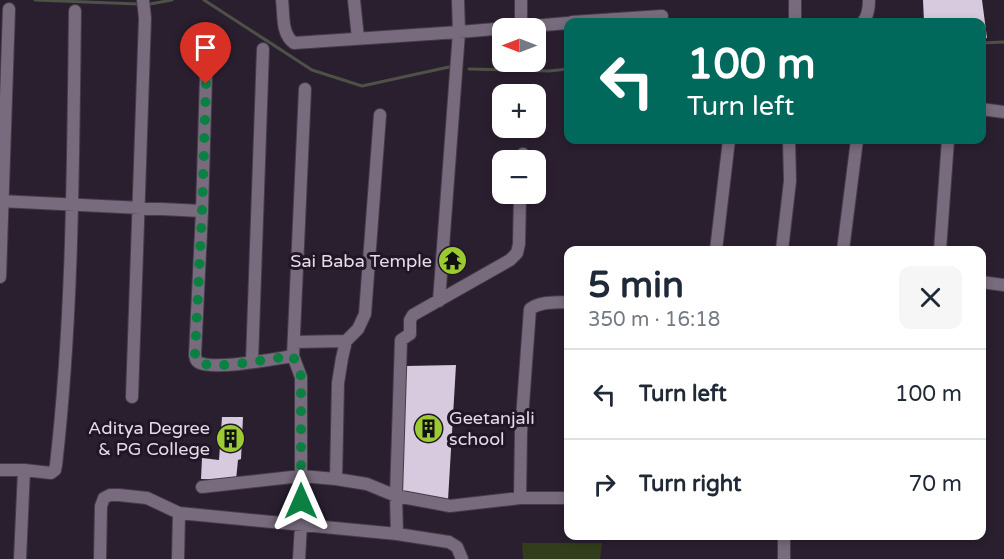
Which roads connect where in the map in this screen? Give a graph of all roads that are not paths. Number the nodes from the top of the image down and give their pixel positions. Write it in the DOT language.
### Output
graph roads {
  1 [pos="143,0"];
  2 [pos="282,0"];
  3 [pos="354,0"];
  4 [pos="458,0"];
  5 [pos="520,0"];
  6 [pos="795,0"];
  7 [pos="869,0"];
  8 [pos="9,9"];
  9 [pos="75,11"];
  10 [pos="662,16"];
  11 [pos="521,18"];
  12 [pos="636,18"];
  13 [pos="795,18"];
  14 [pos="866,18"];
  15 [pos="564,23"];
  16 [pos="546,24"];
  17 [pos="492,29"];
  18 [pos="459,32"];
  19 [pos="358,39"];
  20 [pos="207,42"];
  21 [pos="263,49"];
  22 [pos="305,89"];
  23 [pos="986,110"];
  24 [pos="1004,112"];
  25 [pos="380,115"];
  26 [pos="729,144"];
  27 [pos="789,144"];
  28 [pos="856,144"];
  29 [pos="948,144"];
  30 [pos="2,201"];
  31 [pos="73,204"];
  32 [pos="520,204"];
  33 [pos="140,208"];
  34 [pos="202,212"];
  35 [pos="716,246"];
  36 [pos="782,246"];
  37 [pos="844,246"];
  38 [pos="940,246"];
  39 [pos="0,277"];
  40 [pos="986,283"];
  41 [pos="1004,285"];
  42 [pos="439,301"];
  43 [pos="564,302"];
  44 [pos="294,342"];
  45 [pos="345,343"];
  46 [pos="252,361"];
  47 [pos="296,362"];
  48 [pos="132,397"];
  49 [pos="0,470"];
  50 [pos="24,470"];
  51 [pos="301,477"];
  52 [pos="336,479"];
  53 [pos="202,487"];
  54 [pos="396,496"];
  55 [pos="520,498"];
  56 [pos="564,498"];
  57 [pos="179,513"];
  58 [pos="301,525"];
  59 [pos="397,534"];
  60 [pos="784,540"];
  61 [pos="20,559"];
  62 [pos="100,559"];
  63 [pos="178,559"];
  64 [pos="299,559"];
  65 [pos="462,559"];
  66 [pos="784,559"];
  1 -- 33 [label="street"];
  2 -- 19 [label="street"];
  3 -- 19 [label="street"];
  4 -- 18 [label="street"];
  5 -- 11 [label="street"];
  6 -- 13 [label="street"];
  7 -- 14 [label="street"];
  8 -- 30 [label="street"];
  9 -- 31 [label="street"];
  10 -- 12 [label="street"];
  15 -- 16 [label="street"];
  17 -- 18 [label="street"];
  18 -- 19 [label="street"];
  18 -- 42 [label="street"];
  20 -- 34 [label="street"];
  21 -- 46 [label="street"];
  22 -- 44 [label="street"];
  23 -- 24 [label="street"];
  25 -- 45 [label="street"];
  26 -- 35 [label="street"];
  27 -- 36 [label="street"];
  28 -- 37 [label="street"];
  29 -- 38 [label="street"];
  30 -- 31 [label="street"];
  30 -- 39 [label="street"];
  31 -- 33 [label="street"];
  31 -- 50 [label="street"];
  32 -- 42 [label="street"];
  33 -- 34 [label="street"];
  33 -- 48 [label="street"];
  34 -- 46 [label="street"];
  40 -- 41 [label="street"];
  42 -- 54 [label="street"];
  43 -- 55 [label="street"];
  44 -- 45 [label="street"];
  44 -- 47 [label="street"];
  45 -- 52 [label="street"];
  46 -- 47 [label="street"];
  47 -- 51 [label="street"];
  49 -- 50 [label="street"];
  50 -- 61 [label="street"];
  51 -- 52 [label="street"];
  51 -- 53 [label="street"];
  51 -- 58 [label="street"];
  52 -- 54 [label="street"];
  54 -- 55 [label="street"];
  54 -- 59 [label="street"];
  55 -- 56 [label="street"];
  57 -- 58 [label="street"];
  57 -- 62 [label="street"];
  57 -- 63 [label="street"];
  58 -- 59 [label="street"];
  58 -- 64 [label="street"];
  59 -- 65 [label="street"];
  60 -- 66 [label="street"];
}
